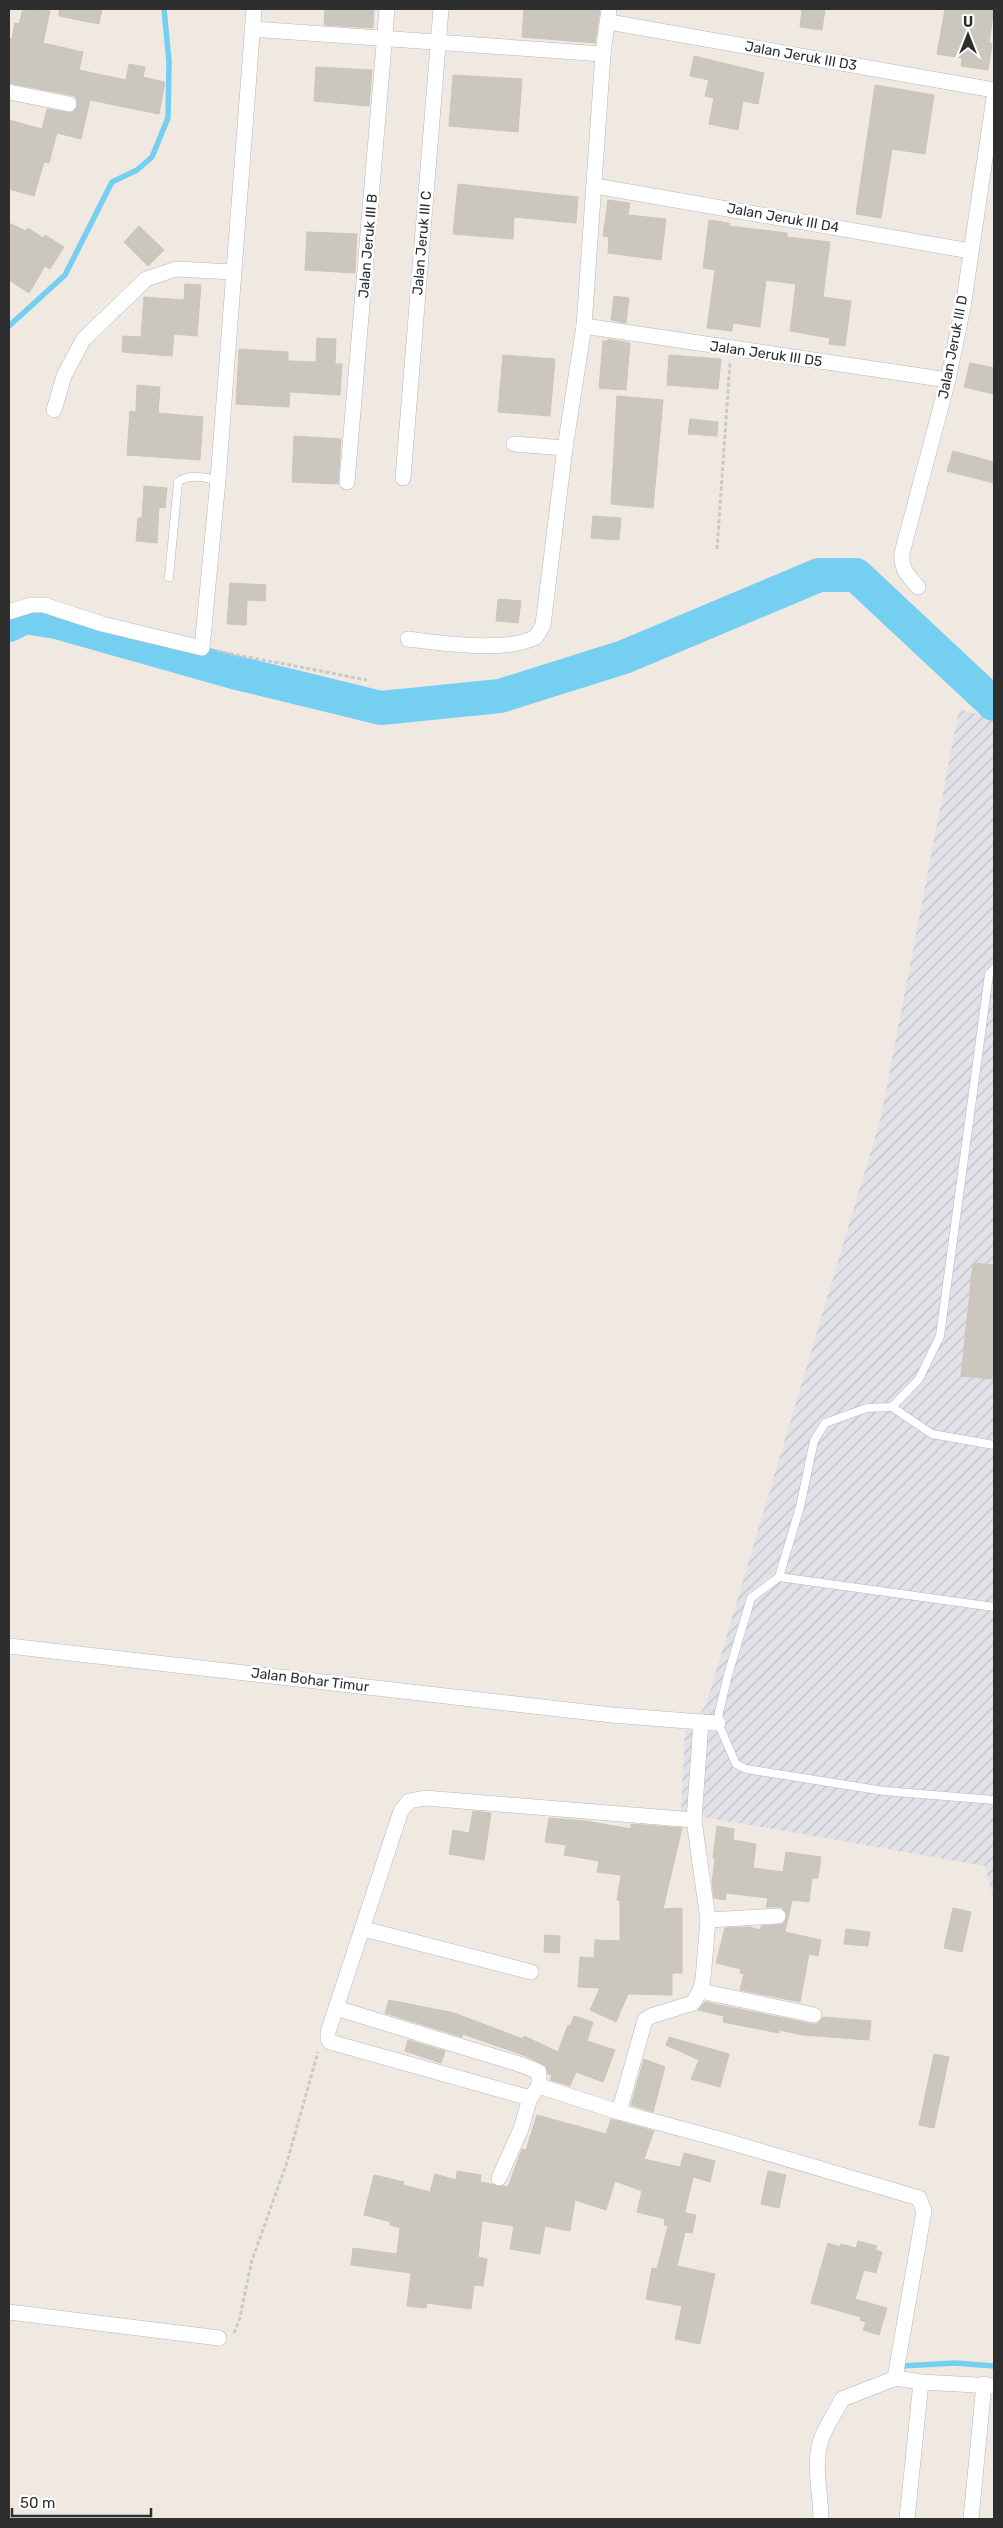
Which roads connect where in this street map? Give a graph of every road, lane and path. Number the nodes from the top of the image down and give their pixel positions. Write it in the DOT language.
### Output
graph roads {
  1 [pos="254,9"];
  2 [pos="387,9"];
  3 [pos="441,9"];
  4 [pos="609,15"];
  5 [pos="252,29"];
  6 [pos="385,38"];
  7 [pos="438,42"];
  8 [pos="603,54"];
  9 [pos="994,90"];
  10 [pos="9,92"];
  11 [pos="994,98"];
  12 [pos="69,104"];
  13 [pos="595,186"];
  14 [pos="970,251"];
  15 [pos="232,272"];
  16 [pos="584,326"];
  17 [pos="731,349"];
  18 [pos="948,380"];
  19 [pos="54,410"];
  20 [pos="514,444"];
  21 [pos="565,448"];
  22 [pos="403,478"];
  23 [pos="218,480"];
  24 [pos="348,482"];
  25 [pos="717,549"];
  26 [pos="169,577"];
  27 [pos="918,586"];
  28 [pos="9,612"];
  29 [pos="408,639"];
  30 [pos="202,648"];
  31 [pos="367,680"];
  32 [pos="994,969"];
  33 [pos="892,1407"];
  34 [pos="994,1445"];
  35 [pos="780,1577"];
  36 [pos="994,1607"];
  37 [pos="9,1646"];
  38 [pos="701,1722"];
  39 [pos="718,1723"];
  40 [pos="994,1800"];
  41 [pos="694,1820"];
  42 [pos="778,1916"];
  43 [pos="708,1920"];
  44 [pos="364,1929"];
  45 [pos="531,1972"];
  46 [pos="700,1991"];
  47 [pos="336,2008"];
  48 [pos="814,2015"];
  49 [pos="328,2037"];
  50 [pos="534,2092"];
  51 [pos="619,2112"];
  52 [pos="499,2178"];
  53 [pos="9,2312"];
  54 [pos="219,2338"];
  55 [pos="895,2377"];
  56 [pos="921,2382"];
  57 [pos="989,2385"];
  58 [pos="821,2519"];
  59 [pos="907,2519"];
  60 [pos="971,2519"];
  1 -- 5 [label="street"];
  2 -- 6 [label="street, Jalan Jeruk III B"];
  3 -- 7 [label="street, Jalan Jeruk III C"];
  4 -- 8 [label="street"];
  4 -- 9 [label="street, Jalan Jeruk III D3"];
  5 -- 6 [label="street"];
  5 -- 15 [label="street"];
  6 -- 7 [label="street"];
  6 -- 24 [label="street, Jalan Jeruk III B"];
  7 -- 8 [label="street"];
  7 -- 22 [label="street, Jalan Jeruk III C"];
  8 -- 13 [label="street"];
  10 -- 12 [label="street"];
  11 -- 14 [label="street, Jalan Jeruk III D"];
  13 -- 14 [label="street, Jalan Jeruk III D4"];
  13 -- 16 [label="street"];
  14 -- 18 [label="street, Jalan Jeruk III D"];
  15 -- 19 [label="street"];
  15 -- 23 [label="street"];
  16 -- 17 [label="street, Jalan Jeruk III D5"];
  16 -- 21 [label="street"];
  17 -- 18 [label="street, Jalan Jeruk III D5"];
  17 -- 25 [label="path"];
  18 -- 27 [label="street, Jalan Jeruk III D"];
  20 -- 21 [label="street"];
  21 -- 29 [label="street"];
  23 -- 26 [label="lane"];
  23 -- 30 [label="street"];
  28 -- 30 [label="street"];
  30 -- 31 [label="path"];
  32 -- 33 [label="lane"];
  33 -- 34 [label="lane"];
  33 -- 35 [label="lane"];
  35 -- 36 [label="lane"];
  35 -- 39 [label="lane"];
  37 -- 38 [label="street, Jalan Bohar Timur"];
  38 -- 39 [label="street, Jalan Bohar Timur"];
  38 -- 41 [label="street"];
  39 -- 40 [label="lane"];
  41 -- 43 [label="street"];
  41 -- 44 [label="street"];
  42 -- 43 [label="street"];
  43 -- 46 [label="street"];
  44 -- 45 [label="street"];
  44 -- 47 [label="street"];
  46 -- 48 [label="street"];
  46 -- 51 [label="street"];
  47 -- 49 [label="street"];
  47 -- 50 [label="street"];
  49 -- 50 [label="street"];
  49 -- 54 [label="path"];
  50 -- 51 [label="street"];
  50 -- 52 [label="street"];
  51 -- 55 [label="street"];
  53 -- 54 [label="street"];
  55 -- 56 [label="street"];
  55 -- 58 [label="street"];
  56 -- 57 [label="street"];
  56 -- 59 [label="street"];
  57 -- 60 [label="street"];
}
